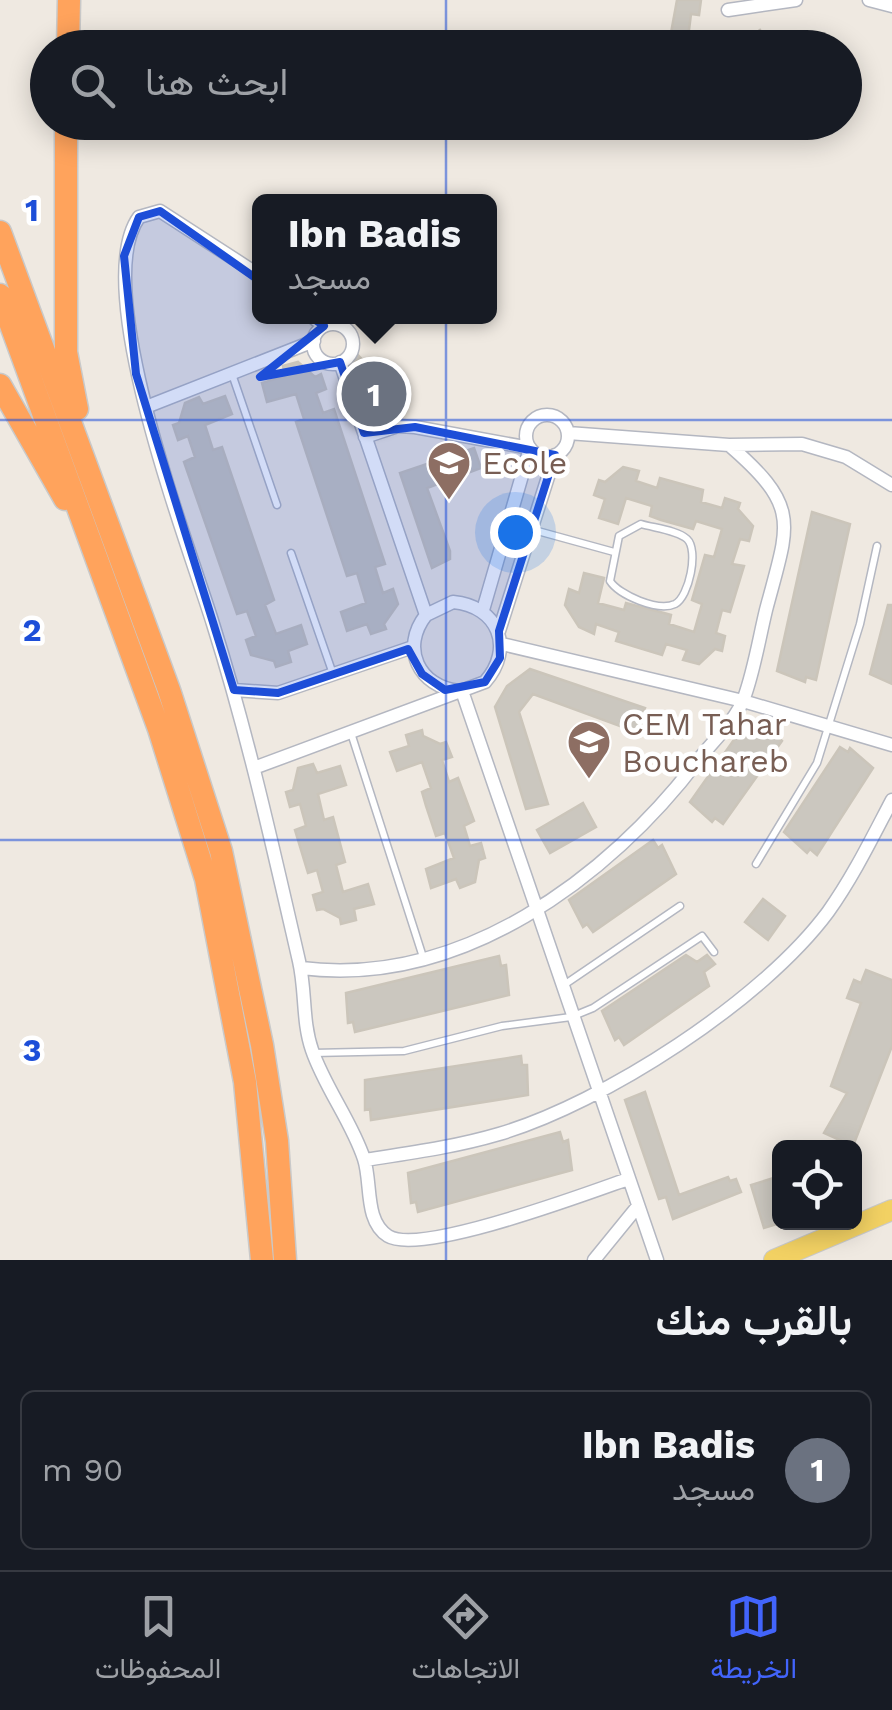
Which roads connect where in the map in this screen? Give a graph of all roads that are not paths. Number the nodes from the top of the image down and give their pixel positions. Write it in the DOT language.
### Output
graph roads {
  1 [pos="69,0"];
  2 [pos="796,0"];
  3 [pos="869,0"];
  4 [pos="892,6"];
  5 [pos="728,10"];
  6 [pos="68,30"];
  7 [pos="66,140"];
  8 [pos="0,232"];
  9 [pos="252,271"];
  10 [pos="0,295"];
  11 [pos="321,324"];
  12 [pos="324,326"];
  13 [pos="314,341"];
  14 [pos="340,362"];
  15 [pos="232,373"];
  16 [pos="0,385"];
  17 [pos="146,407"];
  18 [pos="568,433"];
  19 [pos="366,436"];
  20 [pos="729,445"];
  21 [pos="530,448"];
  22 [pos="554,455"];
  23 [pos="892,485"];
  24 [pos="277,506"];
  25 [pos="534,530"];
  26 [pos="114,542"];
  27 [pos="89,543"];
  28 [pos="877,546"];
  29 [pos="614,552"];
  30 [pos="292,553"];
  31 [pos="484,610"];
  32 [pos="426,616"];
  33 [pos="500,637"];
  34 [pos="413,647"];
  35 [pos="333,674"];
  36 [pos="234,690"];
  37 [pos="460,691"];
  38 [pos="743,701"];
  39 [pos="831,726"];
  40 [pos="351,732"];
  41 [pos="892,745"];
  42 [pos="254,768"];
  43 [pos="892,800"];
  44 [pos="756,864"];
  45 [pos="680,906"];
  46 [pos="534,912"];
  47 [pos="714,952"];
  48 [pos="424,958"];
  49 [pos="301,968"];
  50 [pos="561,987"];
  51 [pos="571,1018"];
  52 [pos="313,1053"];
  53 [pos="597,1093"];
  54 [pos="365,1160"];
  55 [pos="628,1179"];
  56 [pos="638,1206"];
  57 [pos="889,1212"];
  58 [pos="262,1260"];
  59 [pos="284,1260"];
  60 [pos="594,1260"];
  61 [pos="657,1260"];
  62 [pos="774,1260"];
  1 -- 6 [label="highway"];
  2 -- 5 [label="street"];
  3 -- 4 [label="street"];
  7 -- 26 [label="highway"];
  8 -- 26 [label="highway"];
  9 -- 17 [label="street"];
  10 -- 27 [label="highway"];
  11 -- 12 [label="street"];
  12 -- 13 [label="street"];
  12 -- 14 [label="street"];
  13 -- 14 [label="street"];
  13 -- 15 [label="street"];
  14 -- 19 [label="street"];
  15 -- 17 [label="street"];
  15 -- 24 [label="lane"];
  16 -- 27 [label="highway"];
  17 -- 36 [label="street"];
  18 -- 20 [label="street"];
  18 -- 21 [label="street"];
  18 -- 22 [label="street"];
  19 -- 21 [label="street"];
  19 -- 32 [label="street"];
  20 -- 23 [label="street"];
  20 -- 38 [label="street"];
  21 -- 22 [label="street"];
  21 -- 31 [label="street"];
  22 -- 25 [label="street"];
  25 -- 29 [label="lane"];
  25 -- 33 [label="street"];
  26 -- 59 [label="highway"];
  27 -- 58 [label="highway"];
  28 -- 39 [label="lane"];
  29 -- 29 [label="lane"];
  30 -- 35 [label="lane"];
  31 -- 32 [label="street"];
  31 -- 33 [label="street"];
  32 -- 34 [label="street"];
  33 -- 37 [label="street"];
  33 -- 38 [label="street"];
  34 -- 35 [label="street"];
  34 -- 37 [label="street"];
  35 -- 36 [label="street"];
  36 -- 42 [label="street"];
  37 -- 40 [label="street"];
  37 -- 46 [label="street"];
  38 -- 39 [label="street"];
  38 -- 46 [label="street"];
  39 -- 41 [label="street"];
  39 -- 44 [label="lane"];
  40 -- 42 [label="street"];
  40 -- 48 [label="lane"];
  42 -- 49 [label="street"];
  43 -- 53 [label="street"];
  45 -- 50 [label="lane"];
  46 -- 48 [label="street"];
  46 -- 50 [label="street"];
  47 -- 51 [label="lane"];
  48 -- 49 [label="street"];
  49 -- 52 [label="street"];
  50 -- 51 [label="street"];
  51 -- 52 [label="lane"];
  51 -- 53 [label="street"];
  52 -- 54 [label="street"];
  53 -- 54 [label="street"];
  53 -- 55 [label="street"];
  54 -- 55 [label="street"];
  55 -- 56 [label="street"];
  56 -- 60 [label="street"];
  56 -- 61 [label="street"];
  57 -- 62 [label="main road"];
}
